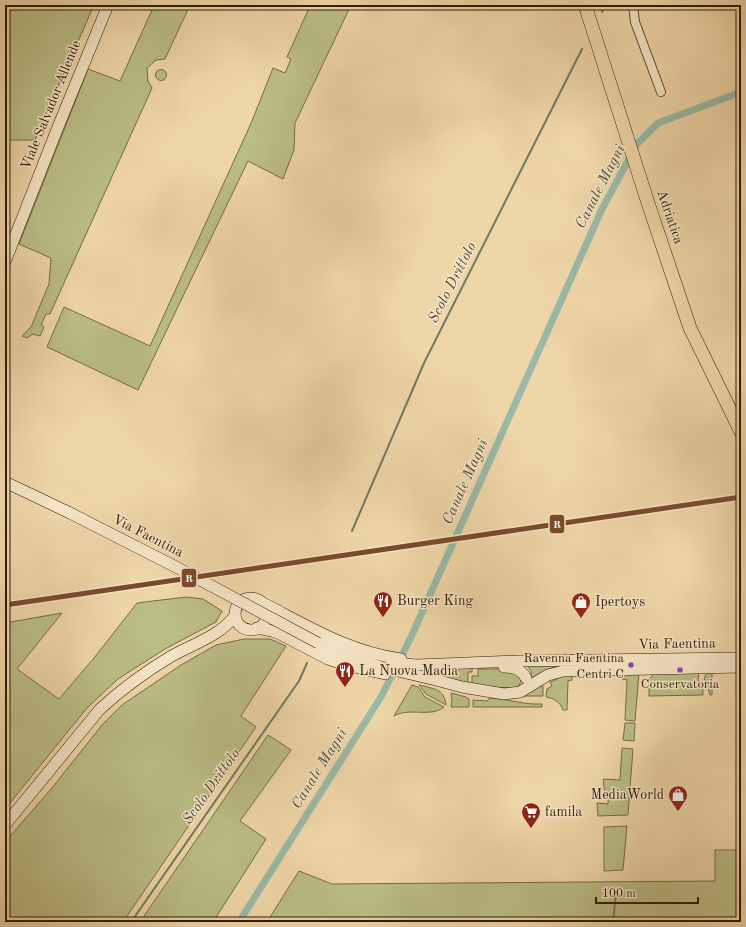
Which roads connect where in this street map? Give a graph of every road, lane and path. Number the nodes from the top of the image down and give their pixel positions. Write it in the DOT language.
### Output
graph roads {
  1 [pos="108,5"];
  2 [pos="585,5"];
  3 [pos="593,5"];
  4 [pos="633,5"];
  5 [pos="661,92"];
  6 [pos="620,102"];
  7 [pos="5,262"];
  8 [pos="741,416"];
  9 [pos="741,432"];
  10 [pos="5,482"];
  11 [pos="263,603"];
  12 [pos="235,616"];
  13 [pos="257,628"];
  14 [pos="245,629"];
  15 [pos="210,637"];
  16 [pos="741,658"];
  17 [pos="518,661"];
  18 [pos="489,662"];
  19 [pos="383,665"];
  20 [pos="741,667"];
  21 [pos="526,678"];
  22 [pos="520,692"];
  23 [pos="5,825"];
  1 -- 7 [label="main road, Viale Salvador Allende"];
  2 -- 6 [label="highway, Adriatica"];
  3 -- 6 [label="highway, Adriatica"];
  4 -- 5 [label="street"];
  6 -- 8 [label="highway, Adriatica"];
  6 -- 9 [label="highway, Adriatica"];
  10 -- 19 [label="main road, Via Faentina, bridge"];
  11 -- 12 [label="main road"];
  11 -- 13 [label="main road"];
  11 -- 19 [label="main road"];
  12 -- 14 [label="main road"];
  12 -- 15 [label="main road"];
  13 -- 14 [label="main road"];
  13 -- 19 [label="main road"];
  14 -- 15 [label="main road"];
  15 -- 23 [label="main road"];
  16 -- 17 [label="main road, Via Faentina"];
  17 -- 18 [label="main road, Via Faentina"];
  17 -- 21 [label="main road"];
  18 -- 19 [label="main road, Via Faentina"];
  18 -- 21 [label="main road"];
  19 -- 22 [label="main road, Via Faentina"];
  20 -- 22 [label="main road, Via Faentina"];
  21 -- 22 [label="main road"];
}
